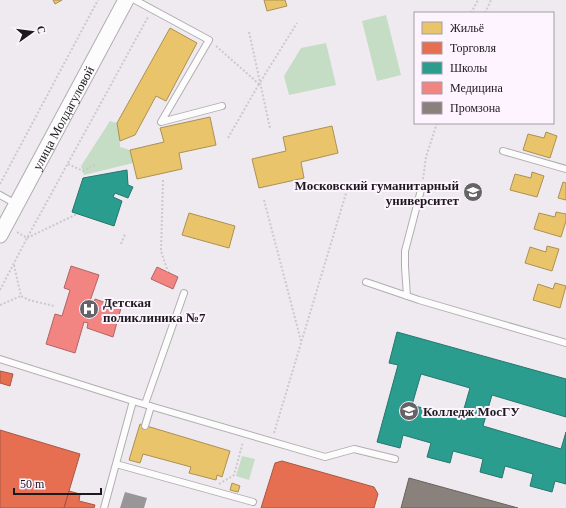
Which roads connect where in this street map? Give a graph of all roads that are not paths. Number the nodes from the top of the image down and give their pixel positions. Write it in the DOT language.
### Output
graph roads {
  1 [pos="126,2"];
  2 [pos="222,106"];
  3 [pos="503,151"];
  4 [pos="566,169"];
  5 [pos="422,186"];
  6 [pos="0,195"];
  7 [pos="16,204"];
  8 [pos="0,235"];
  9 [pos="366,282"];
  10 [pos="184,293"];
  11 [pos="408,296"];
  12 [pos="566,343"];
  13 [pos="0,359"];
  14 [pos="133,401"];
  15 [pos="148,405"];
  16 [pos="145,426"];
  17 [pos="396,459"];
  18 [pos="116,464"];
  19 [pos="252,502"];
  20 [pos="104,508"];
  1 -- 2 [label="lane"];
  1 -- 7 [label="street, улица Молдагуловой"];
  3 -- 4 [label="lane"];
  5 -- 11 [label="lane"];
  6 -- 7 [label="lane"];
  7 -- 8 [label="street, улица Молдагуловой"];
  9 -- 11 [label="lane"];
  10 -- 15 [label="lane"];
  11 -- 12 [label="lane"];
  13 -- 14 [label="lane"];
  14 -- 15 [label="lane"];
  14 -- 18 [label="lane"];
  15 -- 16 [label="lane"];
  15 -- 17 [label="lane"];
  18 -- 19 [label="lane"];
  18 -- 20 [label="lane"];
}
